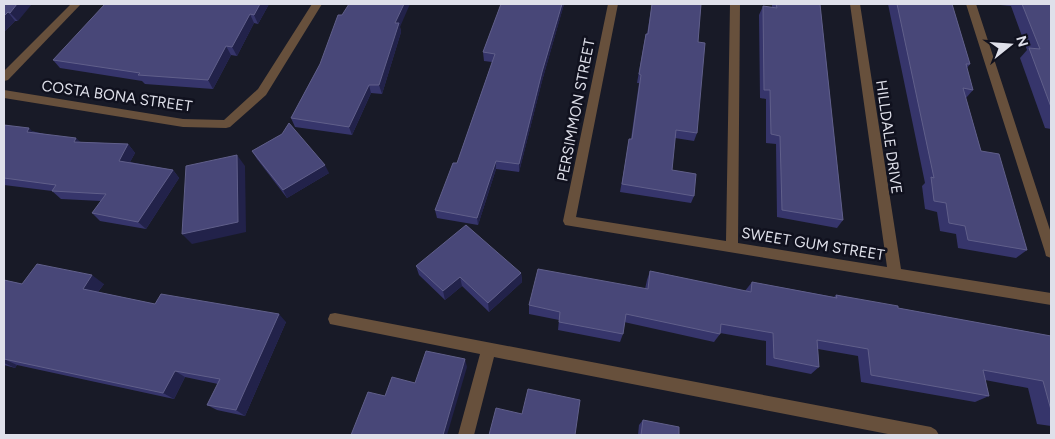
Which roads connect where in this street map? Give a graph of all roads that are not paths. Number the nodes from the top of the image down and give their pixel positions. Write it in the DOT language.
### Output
graph roads {
  1 [pos="76,4"];
  2 [pos="317,4"];
  3 [pos="613,4"];
  4 [pos="735,4"];
  5 [pos="855,4"];
  6 [pos="971,4"];
  7 [pos="4,77"];
  8 [pos="4,94"];
  9 [pos="569,221"];
  10 [pos="732,248"];
  11 [pos="1051,252"];
  12 [pos="894,274"];
  13 [pos="1051,298"];
  14 [pos="335,319"];
  15 [pos="489,348"];
  16 [pos="466,435"];
  17 [pos="931,435"];
  1 -- 7 [label="street"];
  2 -- 8 [label="street, COSTA BONA STREET"];
  3 -- 9 [label="street, PERSIMMON STREET"];
  4 -- 10 [label="street"];
  5 -- 12 [label="street, HILLDALE DRIVE"];
  6 -- 11 [label="street"];
  9 -- 10 [label="street, SWEET GUM STREET"];
  10 -- 12 [label="street, SWEET GUM STREET"];
  12 -- 13 [label="street, SWEET GUM STREET"];
  14 -- 15 [label="street"];
  15 -- 16 [label="street"];
  15 -- 17 [label="street"];
}
